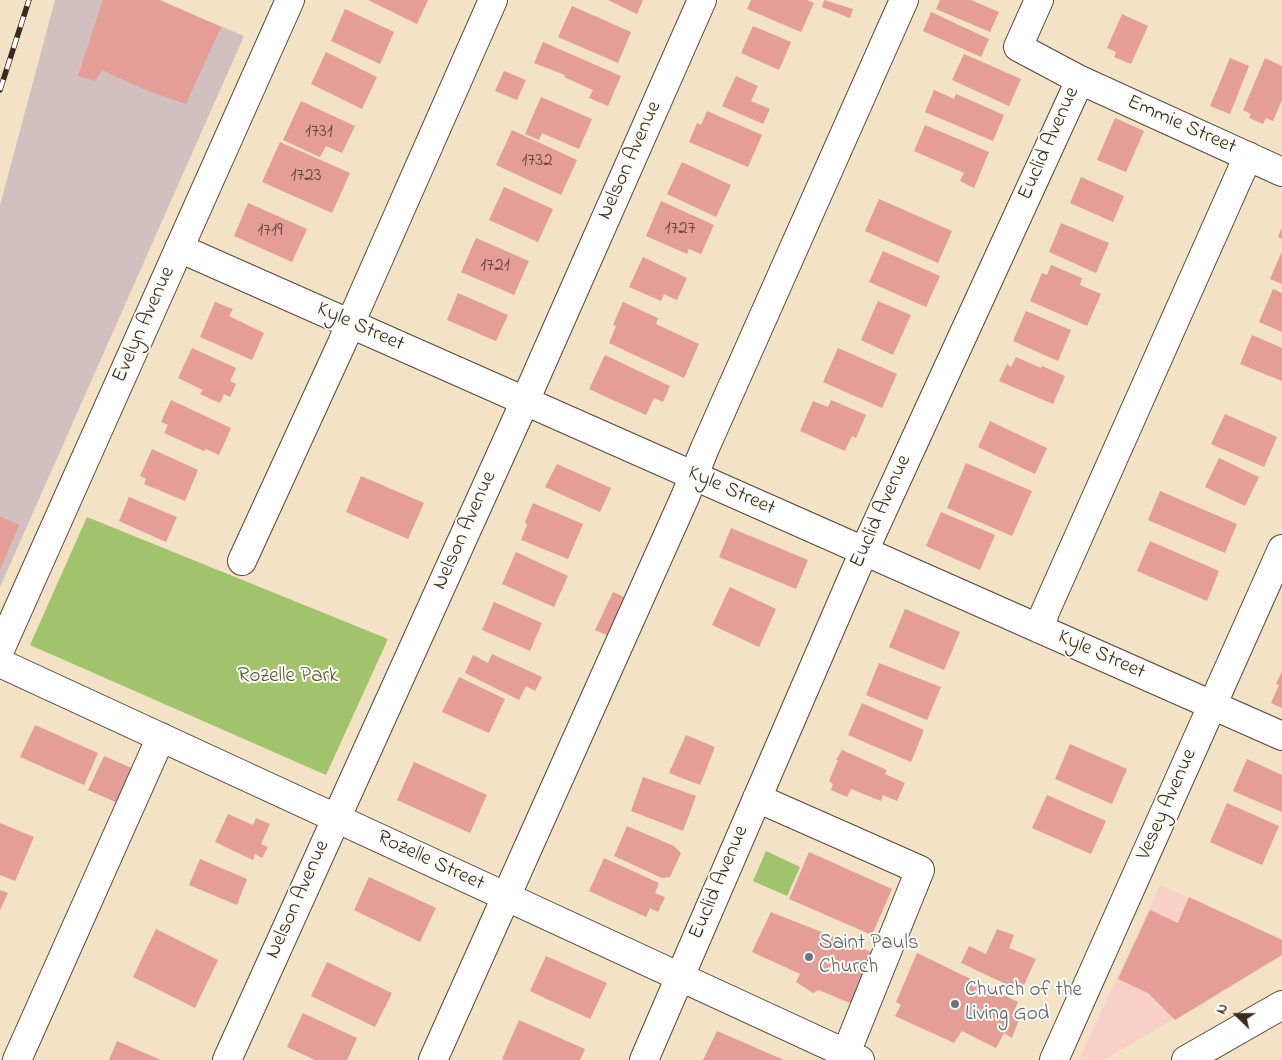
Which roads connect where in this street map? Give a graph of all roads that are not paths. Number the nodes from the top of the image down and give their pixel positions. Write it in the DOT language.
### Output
graph roads {
  1 [pos="290,0"];
  2 [pos="493,0"];
  3 [pos="702,0"];
  4 [pos="904,0"];
  5 [pos="1039,0"];
  6 [pos="1080,80"];
  7 [pos="1248,156"];
  8 [pos="1282,172"];
  9 [pos="179,248"];
  10 [pos="350,324"];
  11 [pos="525,401"];
  12 [pos="694,476"];
  13 [pos="1282,549"];
  14 [pos="864,551"];
  15 [pos="242,561"];
  16 [pos="1040,629"];
  17 [pos="0,650"];
  18 [pos="0,663"];
  19 [pos="1213,705"];
  20 [pos="1282,736"];
  21 [pos="161,737"];
  22 [pos="757,798"];
  23 [pos="336,818"];
  24 [pos="506,897"];
  25 [pos="680,977"];
  26 [pos="1282,1005"];
  27 [pos="853,1057"];
  28 [pos="17,1060"];
  29 [pos="227,1060"];
  30 [pos="433,1060"];
  31 [pos="644,1060"];
  32 [pos="1054,1060"];
  33 [pos="1186,1060"];
  1 -- 9 [label="street, Evelyn Avenue"];
  2 -- 10 [label="street"];
  3 -- 11 [label="street, Nelson Avenue"];
  4 -- 12 [label="street"];
  5 -- 6 [label="street, Euclid Avenue"];
  6 -- 7 [label="street, Emmie Street"];
  6 -- 14 [label="street, Euclid Avenue"];
  7 -- 8 [label="street, Emmie Street"];
  7 -- 16 [label="street"];
  9 -- 10 [label="street, Kyle Street"];
  9 -- 17 [label="street, Evelyn Avenue"];
  10 -- 11 [label="street, Kyle Street"];
  10 -- 15 [label="street"];
  11 -- 12 [label="street, Kyle Street"];
  11 -- 23 [label="street, Nelson Avenue"];
  12 -- 14 [label="street, Kyle Street"];
  12 -- 24 [label="street"];
  13 -- 19 [label="street, Vesey Avenue"];
  14 -- 16 [label="street, Kyle Street"];
  14 -- 22 [label="street, Euclid Avenue"];
  16 -- 19 [label="street, Kyle Street"];
  18 -- 21 [label="street, Rozelle Street"];
  19 -- 20 [label="street, Kyle Street"];
  19 -- 32 [label="street, Vesey Avenue"];
  21 -- 23 [label="street, Rozelle Street"];
  21 -- 28 [label="street"];
  22 -- 25 [label="street, Euclid Avenue"];
  22 -- 27 [label="street"];
  23 -- 24 [label="street, Rozelle Street"];
  23 -- 29 [label="street, Nelson Avenue"];
  24 -- 25 [label="street, Rozelle Street"];
  24 -- 30 [label="street"];
  25 -- 27 [label="street, Rozelle Street"];
  25 -- 31 [label="street, Euclid Avenue"];
  26 -- 33 [label="street"];
}
